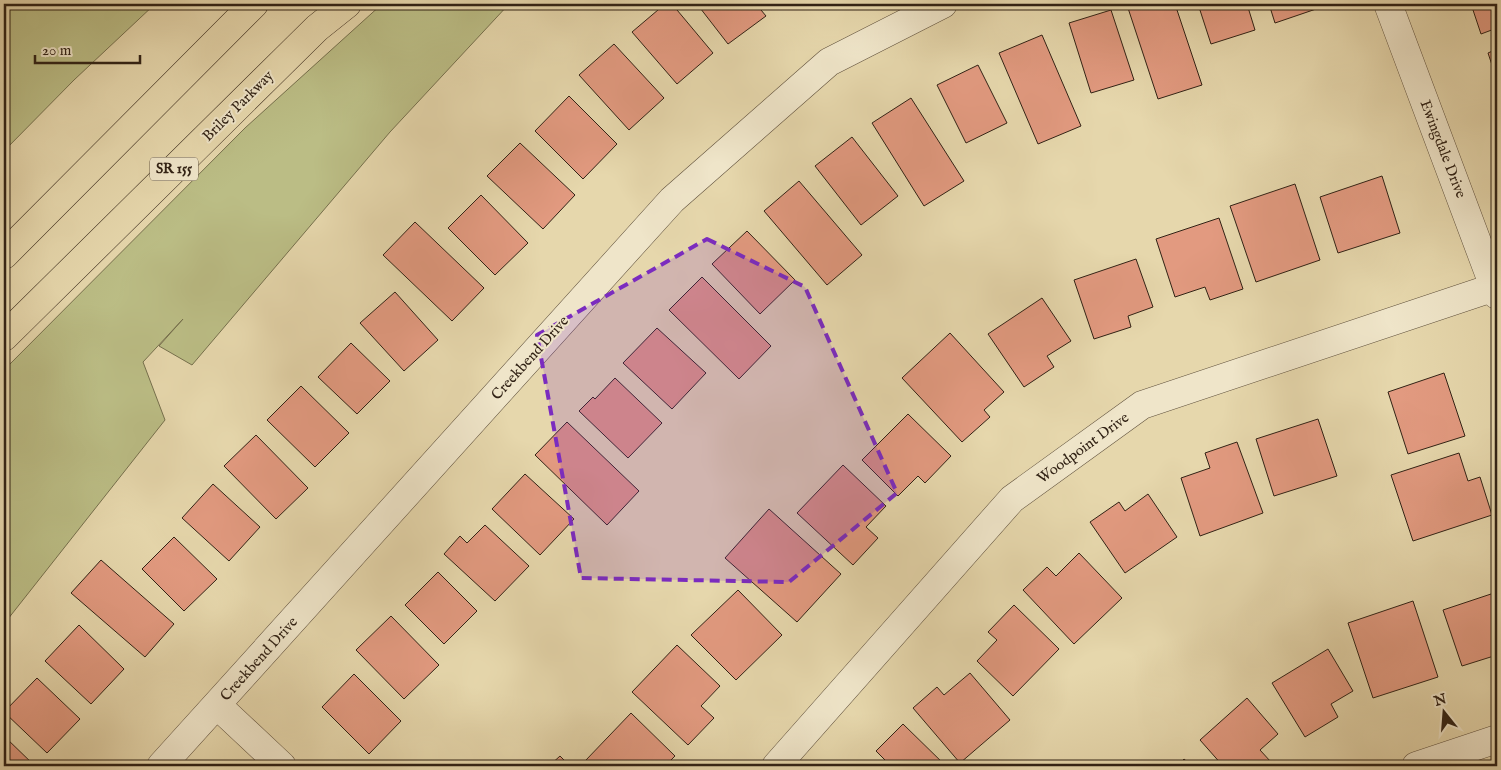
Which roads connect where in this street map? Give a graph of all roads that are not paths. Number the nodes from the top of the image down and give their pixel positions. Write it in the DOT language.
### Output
graph roads {
  1 [pos="254,4"];
  2 [pos="347,4"];
  3 [pos="943,4"];
  4 [pos="1388,4"];
  5 [pos="4,256"];
  6 [pos="1496,291"];
  7 [pos="4,337"];
  8 [pos="217,705"];
  9 [pos="1497,739"];
  10 [pos="161,766"];
  11 [pos="282,766"];
  12 [pos="776,766"];
  13 [pos="1416,766"];
  1 -- 5 [label="highway"];
  2 -- 7 [label="highway, Briley Parkway / SR 155"];
  3 -- 8 [label="street, Creekbend Drive"];
  4 -- 6 [label="street, Ewingdale Drive"];
  6 -- 12 [label="street, Woodpoint Drive"];
  8 -- 10 [label="street, Creekbend Drive"];
  8 -- 11 [label="street"];
  9 -- 13 [label="street"];
}
